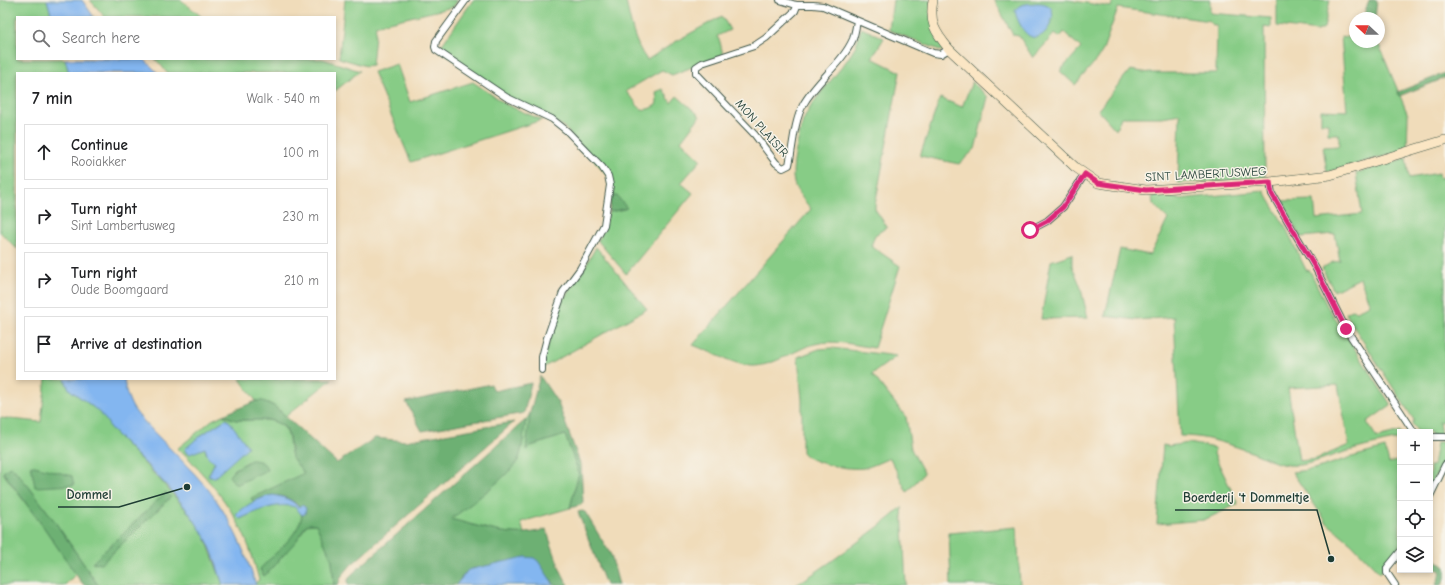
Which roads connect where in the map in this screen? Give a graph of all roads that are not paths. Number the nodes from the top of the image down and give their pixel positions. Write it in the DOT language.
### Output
graph roads {
  1 [pos="466,0"];
  2 [pos="780,0"];
  3 [pos="933,0"];
  4 [pos="796,5"];
  5 [pos="857,21"];
  6 [pos="949,49"];
  7 [pos="1445,140"];
  8 [pos="1085,174"];
  9 [pos="1270,182"];
  10 [pos="1030,230"];
  11 [pos="542,370"];
  12 [pos="1412,429"];
  13 [pos="1433,437"];
  14 [pos="1445,437"];
  15 [pos="1445,465"];
  16 [pos="1433,490"];
  17 [pos="1397,556"];
  18 [pos="1395,585"];
  1 -- 11 [label="street"];
  2 -- 4 [label="street"];
  3 -- 6 [label="street, SINT LAMBERTUSWEG"];
  4 -- 5 [label="street"];
  4 -- 5 [label="street, MON PLAISIR"];
  5 -- 6 [label="street"];
  6 -- 8 [label="street, SINT LAMBERTUSWEG"];
  7 -- 9 [label="street, SINT LAMBERTUSWEG"];
  8 -- 9 [label="street, SINT LAMBERTUSWEG"];
  8 -- 10 [label="street"];
  9 -- 12 [label="street"];
  13 -- 14 [label="street"];
  15 -- 16 [label="street"];
  17 -- 18 [label="street"];
}
